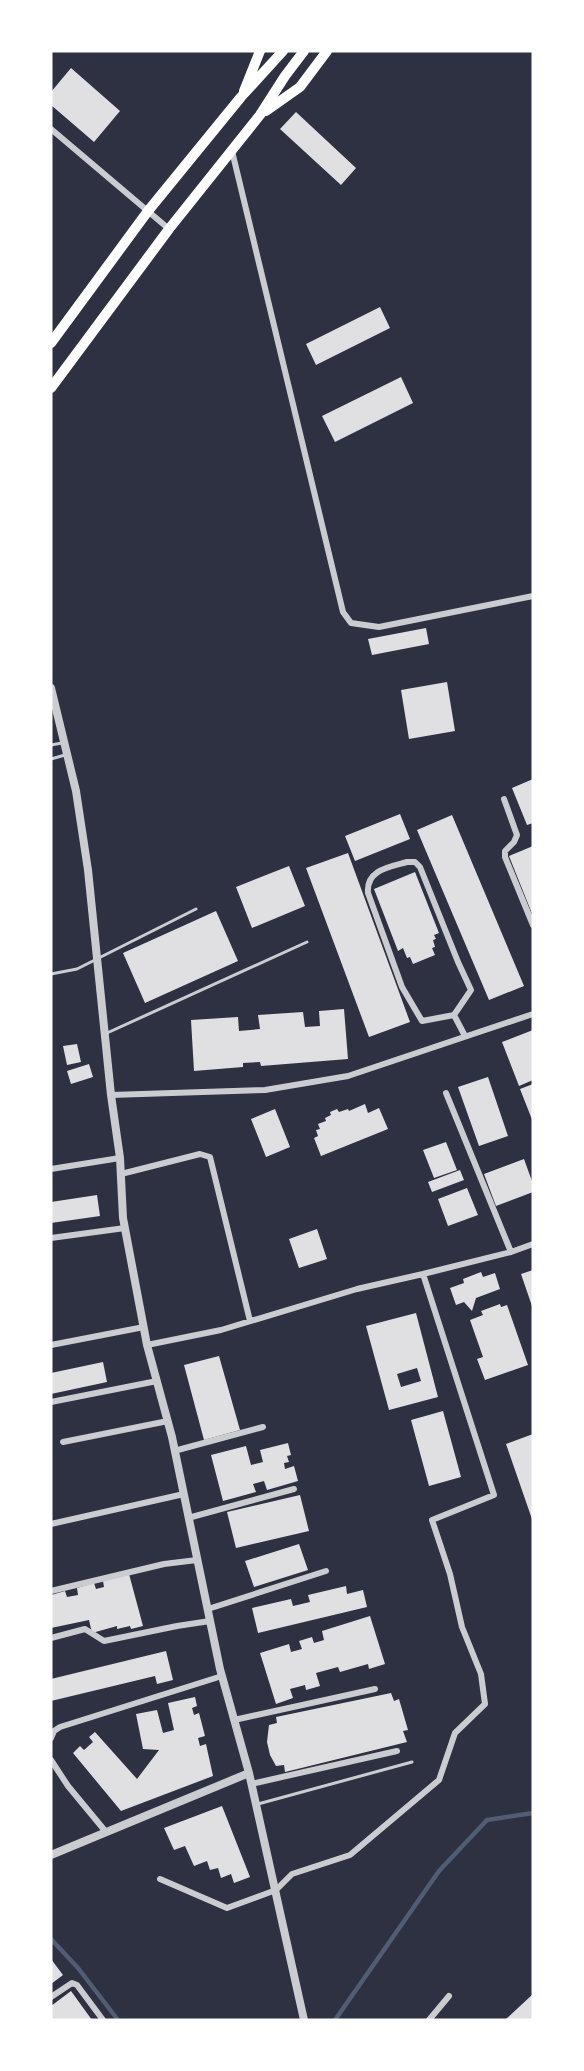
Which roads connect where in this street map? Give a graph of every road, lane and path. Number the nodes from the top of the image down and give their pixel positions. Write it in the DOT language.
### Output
graph roads {
  1 [pos="260,51"];
  2 [pos="283,51"];
  3 [pos="304,51"];
  4 [pos="327,51"];
  5 [pos="241,97"];
  6 [pos="260,115"];
  7 [pos="51,129"];
  8 [pos="232,150"];
  9 [pos="148,211"];
  10 [pos="169,229"];
  11 [pos="51,343"];
  12 [pos="51,388"];
  13 [pos="533,596"];
  14 [pos="51,688"];
  15 [pos="64,742"];
  16 [pos="51,745"];
  17 [pos="67,754"];
  18 [pos="51,759"];
  19 [pos="504,799"];
  20 [pos="196,909"];
  21 [pos="533,926"];
  22 [pos="307,942"];
  23 [pos="97,959"];
  24 [pos="51,974"];
  25 [pos="533,1014"];
  26 [pos="454,1015"];
  27 [pos="105,1034"];
  28 [pos="465,1036"];
  29 [pos="446,1093"];
  30 [pos="111,1095"];
  31 [pos="120,1158"];
  32 [pos="51,1169"];
  33 [pos="121,1174"];
  34 [pos="125,1228"];
  35 [pos="51,1238"];
  36 [pos="533,1244"];
  37 [pos="511,1252"];
  38 [pos="423,1274"];
  39 [pos="250,1321"];
  40 [pos="144,1327"];
  41 [pos="51,1345"];
  42 [pos="147,1345"];
  43 [pos="157,1381"];
  44 [pos="51,1402"];
  45 [pos="168,1421"];
  46 [pos="263,1427"];
  47 [pos="63,1442"];
  48 [pos="174,1451"];
  49 [pos="294,1489"];
  50 [pos="184,1494"];
  51 [pos="188,1518"];
  52 [pos="51,1524"];
  53 [pos="197,1560"];
  54 [pos="326,1571"];
  55 [pos="51,1591"];
  56 [pos="208,1609"];
  57 [pos="210,1621"];
  58 [pos="51,1638"];
  59 [pos="222,1676"];
  60 [pos="375,1689"];
  61 [pos="234,1720"];
  62 [pos="51,1738"];
  63 [pos="397,1751"];
  64 [pos="51,1760"];
  65 [pos="412,1762"];
  66 [pos="249,1773"];
  67 [pos="251,1784"];
  68 [pos="256,1805"];
  69 [pos="106,1832"];
  70 [pos="51,1856"];
  71 [pos="160,1879"];
  72 [pos="276,1890"];
  73 [pos="449,1996"];
  74 [pos="51,1997"];
  75 [pos="103,2020"];
  76 [pos="304,2020"];
  77 [pos="429,2020"];
  1 -- 5 [label="main road"];
  2 -- 5 [label="main road"];
  3 -- 6 [label="main road"];
  4 -- 6 [label="main road"];
  5 -- 9 [label="main road"];
  6 -- 8 [label="main road"];
  7 -- 9 [label="street"];
  8 -- 10 [label="main road"];
  8 -- 13 [label="street"];
  9 -- 10 [label="street"];
  9 -- 11 [label="main road"];
  10 -- 12 [label="main road"];
  14 -- 15 [label="street"];
  15 -- 16 [label="lane"];
  15 -- 17 [label="street"];
  17 -- 18 [label="lane"];
  17 -- 23 [label="street"];
  19 -- 21 [label="street"];
  20 -- 23 [label="lane"];
  22 -- 27 [label="lane"];
  23 -- 24 [label="lane"];
  23 -- 27 [label="street"];
  25 -- 28 [label="street"];
  26 -- 26 [label="street"];
  26 -- 28 [label="street"];
  27 -- 30 [label="street"];
  28 -- 30 [label="street"];
  29 -- 37 [label="street"];
  30 -- 31 [label="street"];
  31 -- 32 [label="street"];
  31 -- 33 [label="street"];
  33 -- 34 [label="street"];
  33 -- 39 [label="street"];
  34 -- 35 [label="street"];
  34 -- 40 [label="street"];
  36 -- 37 [label="street"];
  37 -- 38 [label="street"];
  38 -- 39 [label="street"];
  38 -- 72 [label="street"];
  39 -- 42 [label="street"];
  40 -- 41 [label="street"];
  40 -- 42 [label="street"];
  42 -- 43 [label="street"];
  43 -- 44 [label="street"];
  43 -- 45 [label="street"];
  45 -- 47 [label="street"];
  45 -- 48 [label="street"];
  46 -- 48 [label="street"];
  48 -- 50 [label="street"];
  49 -- 51 [label="street"];
  50 -- 51 [label="street"];
  50 -- 52 [label="street"];
  51 -- 53 [label="street"];
  53 -- 55 [label="street"];
  53 -- 56 [label="street"];
  54 -- 56 [label="street"];
  56 -- 57 [label="street"];
  57 -- 58 [label="street"];
  57 -- 59 [label="street"];
  59 -- 61 [label="street"];
  59 -- 62 [label="street"];
  60 -- 61 [label="street"];
  61 -- 66 [label="street"];
  63 -- 67 [label="street"];
  64 -- 69 [label="street"];
  65 -- 68 [label="lane"];
  66 -- 67 [label="street"];
  66 -- 69 [label="street"];
  67 -- 68 [label="street"];
  68 -- 72 [label="street"];
  69 -- 70 [label="street"];
  71 -- 72 [label="street"];
  72 -- 76 [label="street"];
  73 -- 77 [label="street"];
  74 -- 75 [label="street"];
}
